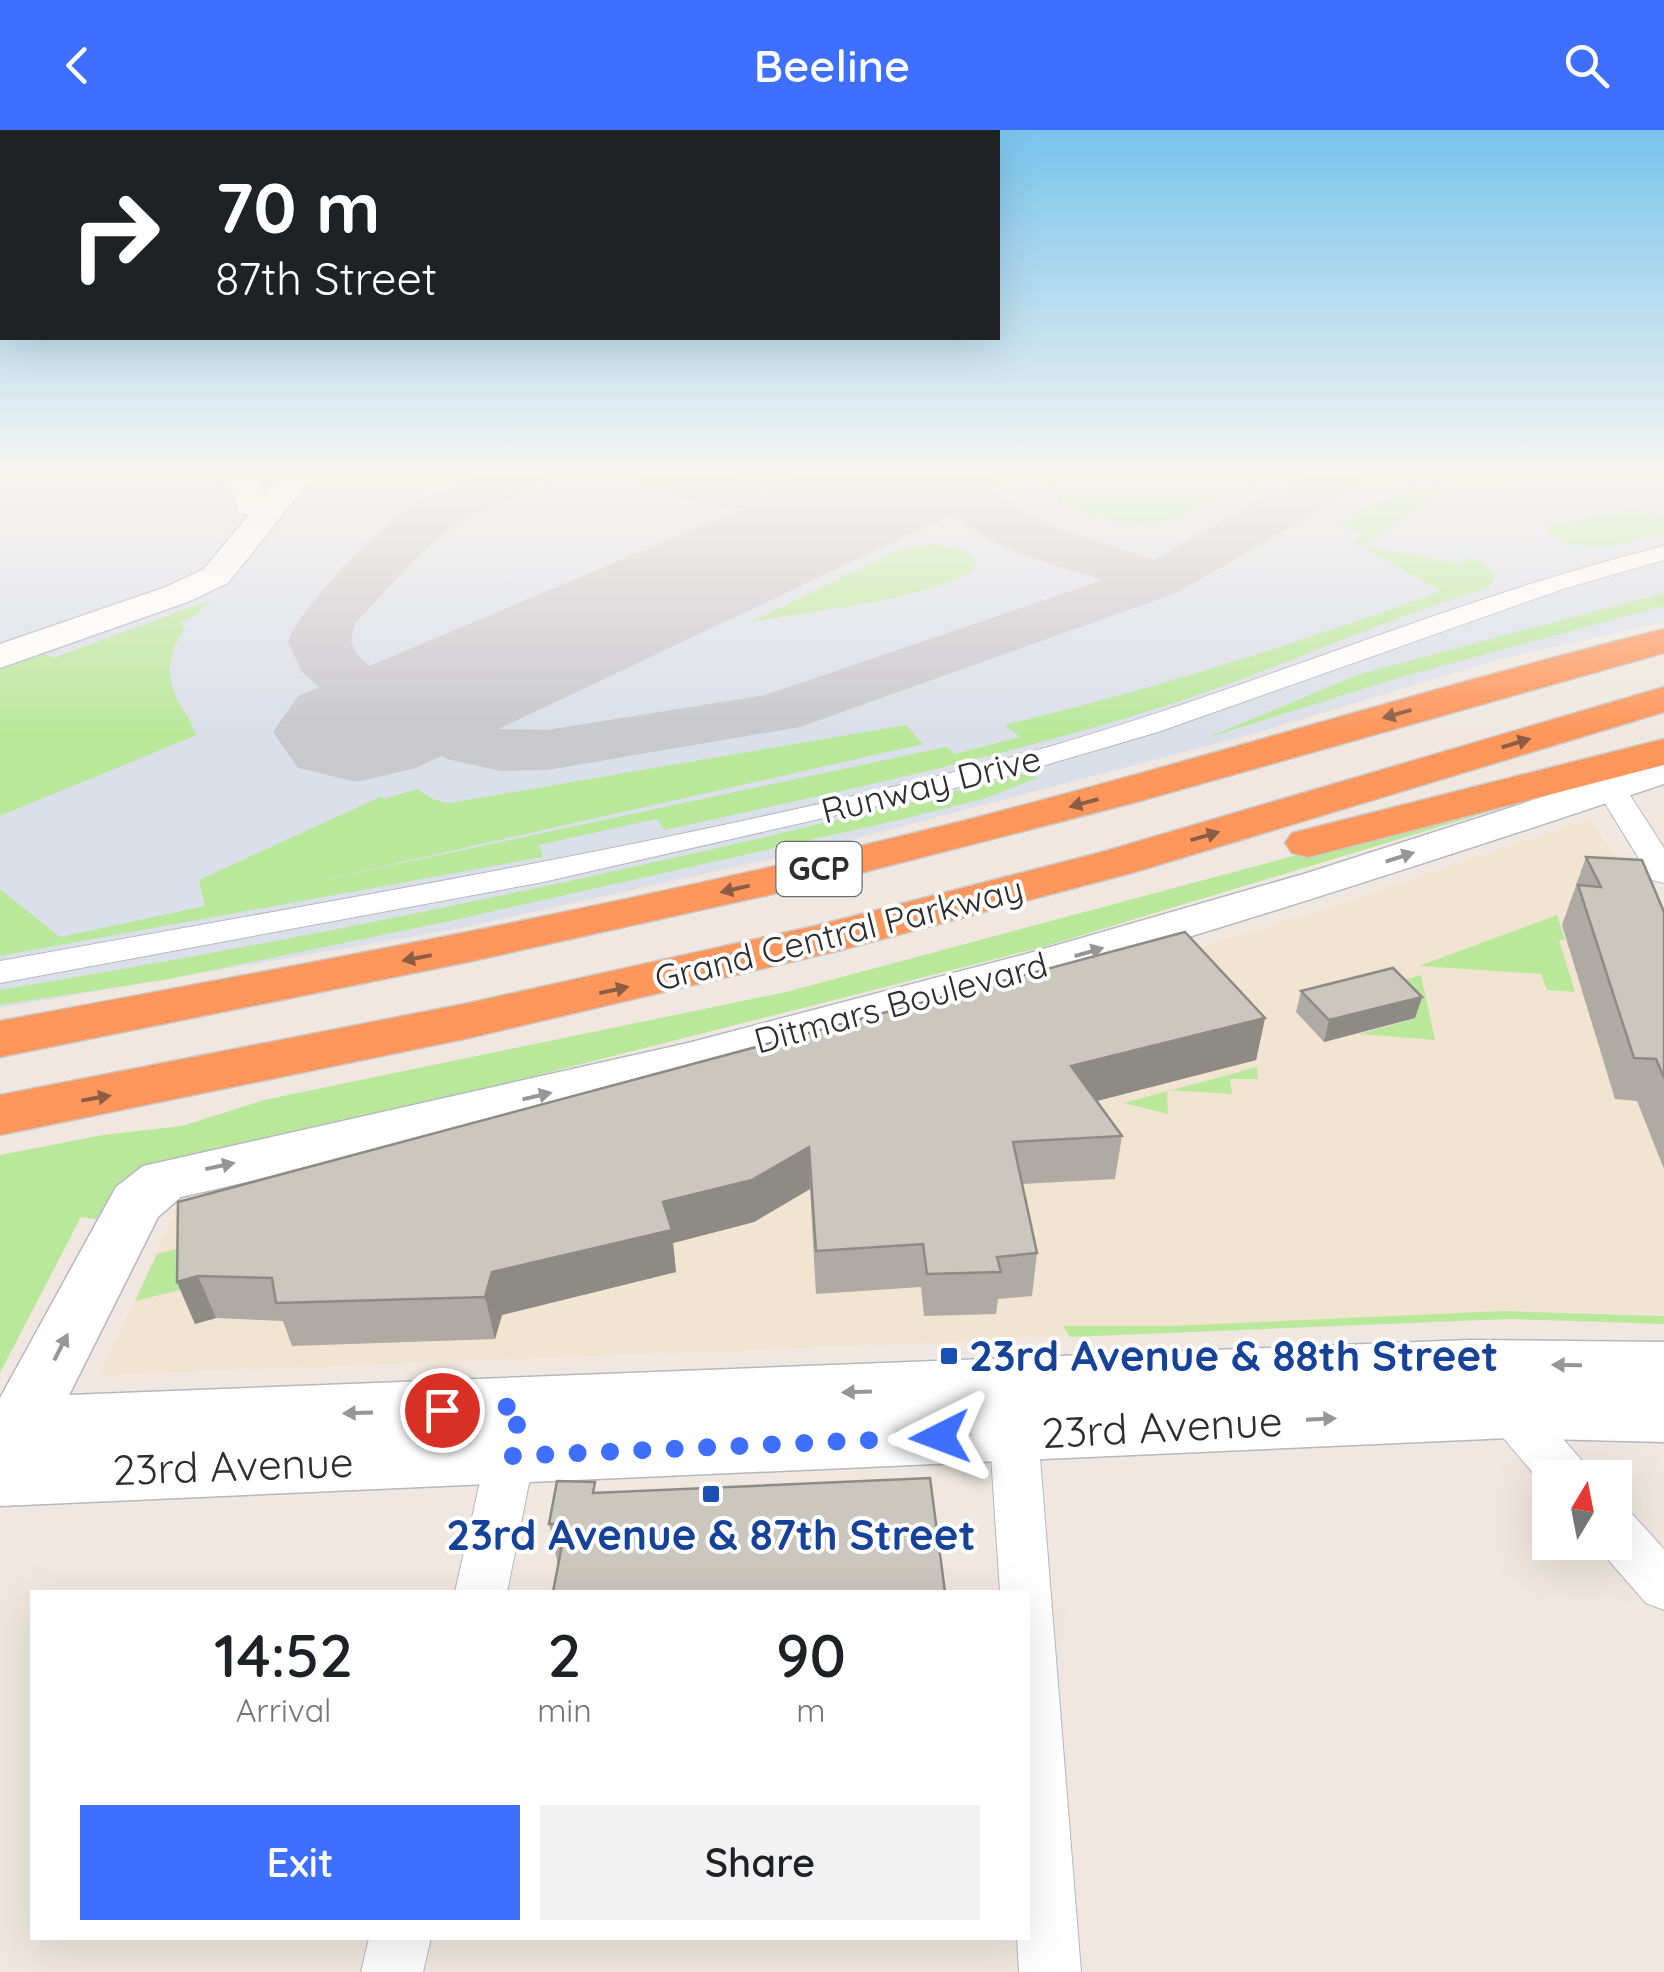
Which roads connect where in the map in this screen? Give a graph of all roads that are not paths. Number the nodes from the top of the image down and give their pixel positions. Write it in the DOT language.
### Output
graph roads {
  1 [pos="207,560"];
  2 [pos="229,560"];
  3 [pos="1642,560"];
  4 [pos="1664,638"];
  5 [pos="0,644"];
  6 [pos="0,657"];
  7 [pos="1664,699"];
  8 [pos="1664,752"];
  9 [pos="1664,770"];
  10 [pos="1610,787"];
  11 [pos="1664,873"];
  12 [pos="739,960"];
  13 [pos="0,972"];
  14 [pos="138,1012"];
  15 [pos="0,1026"];
  16 [pos="0,1039"];
  17 [pos="0,1115"];
  18 [pos="1664,1368"];
  19 [pos="1490,1388"];
  20 [pos="1012,1410"];
  21 [pos="1664,1414"];
  22 [pos="516,1431"];
  23 [pos="5,1448"];
  24 [pos="1552,1460"];
  25 [pos="1632,1550"];
  26 [pos="1664,1586"];
  27 [pos="481,1590"];
  28 [pos="1026,1590"];
  29 [pos="1030,1645"];
  30 [pos="400,1940"];
  31 [pos="392,1972"];
  32 [pos="1050,1972"];
  1 -- 5 [label="street"];
  2 -- 6 [label="street"];
  3 -- 13 [label="street, Runway Drive"];
  4 -- 14 [label="highway, Grand Central Parkway / GCP, one-way"];
  12 -- 7 [label="highway, Grand Central Parkway / GCP, one-way"];
  8 -- 12 [label="highway"];
  9 -- 10 [label="street, Ditmars Boulevard"];
  10 -- 11 [label="street"];
  23 -- 10 [label="street, Ditmars Boulevard, one-way"];
  17 -- 12 [label="highway, Grand Central Parkway / GCP, one-way"];
  14 -- 15 [label="highway"];
  14 -- 16 [label="highway, Grand Central Parkway / GCP"];
  18 -- 19 [label="street, 23rd Avenue, one-way"];
  19 -- 20 [label="street, 23rd Avenue"];
  19 -- 21 [label="street, 23rd Avenue"];
  19 -- 24 [label="street"];
  20 -- 22 [label="street, 23rd Avenue"];
  20 -- 28 [label="street"];
  22 -- 23 [label="street, 23rd Avenue"];
  22 -- 27 [label="street"];
  25 -- 26 [label="street"];
  29 -- 32 [label="street"];
  30 -- 31 [label="street"];
}
